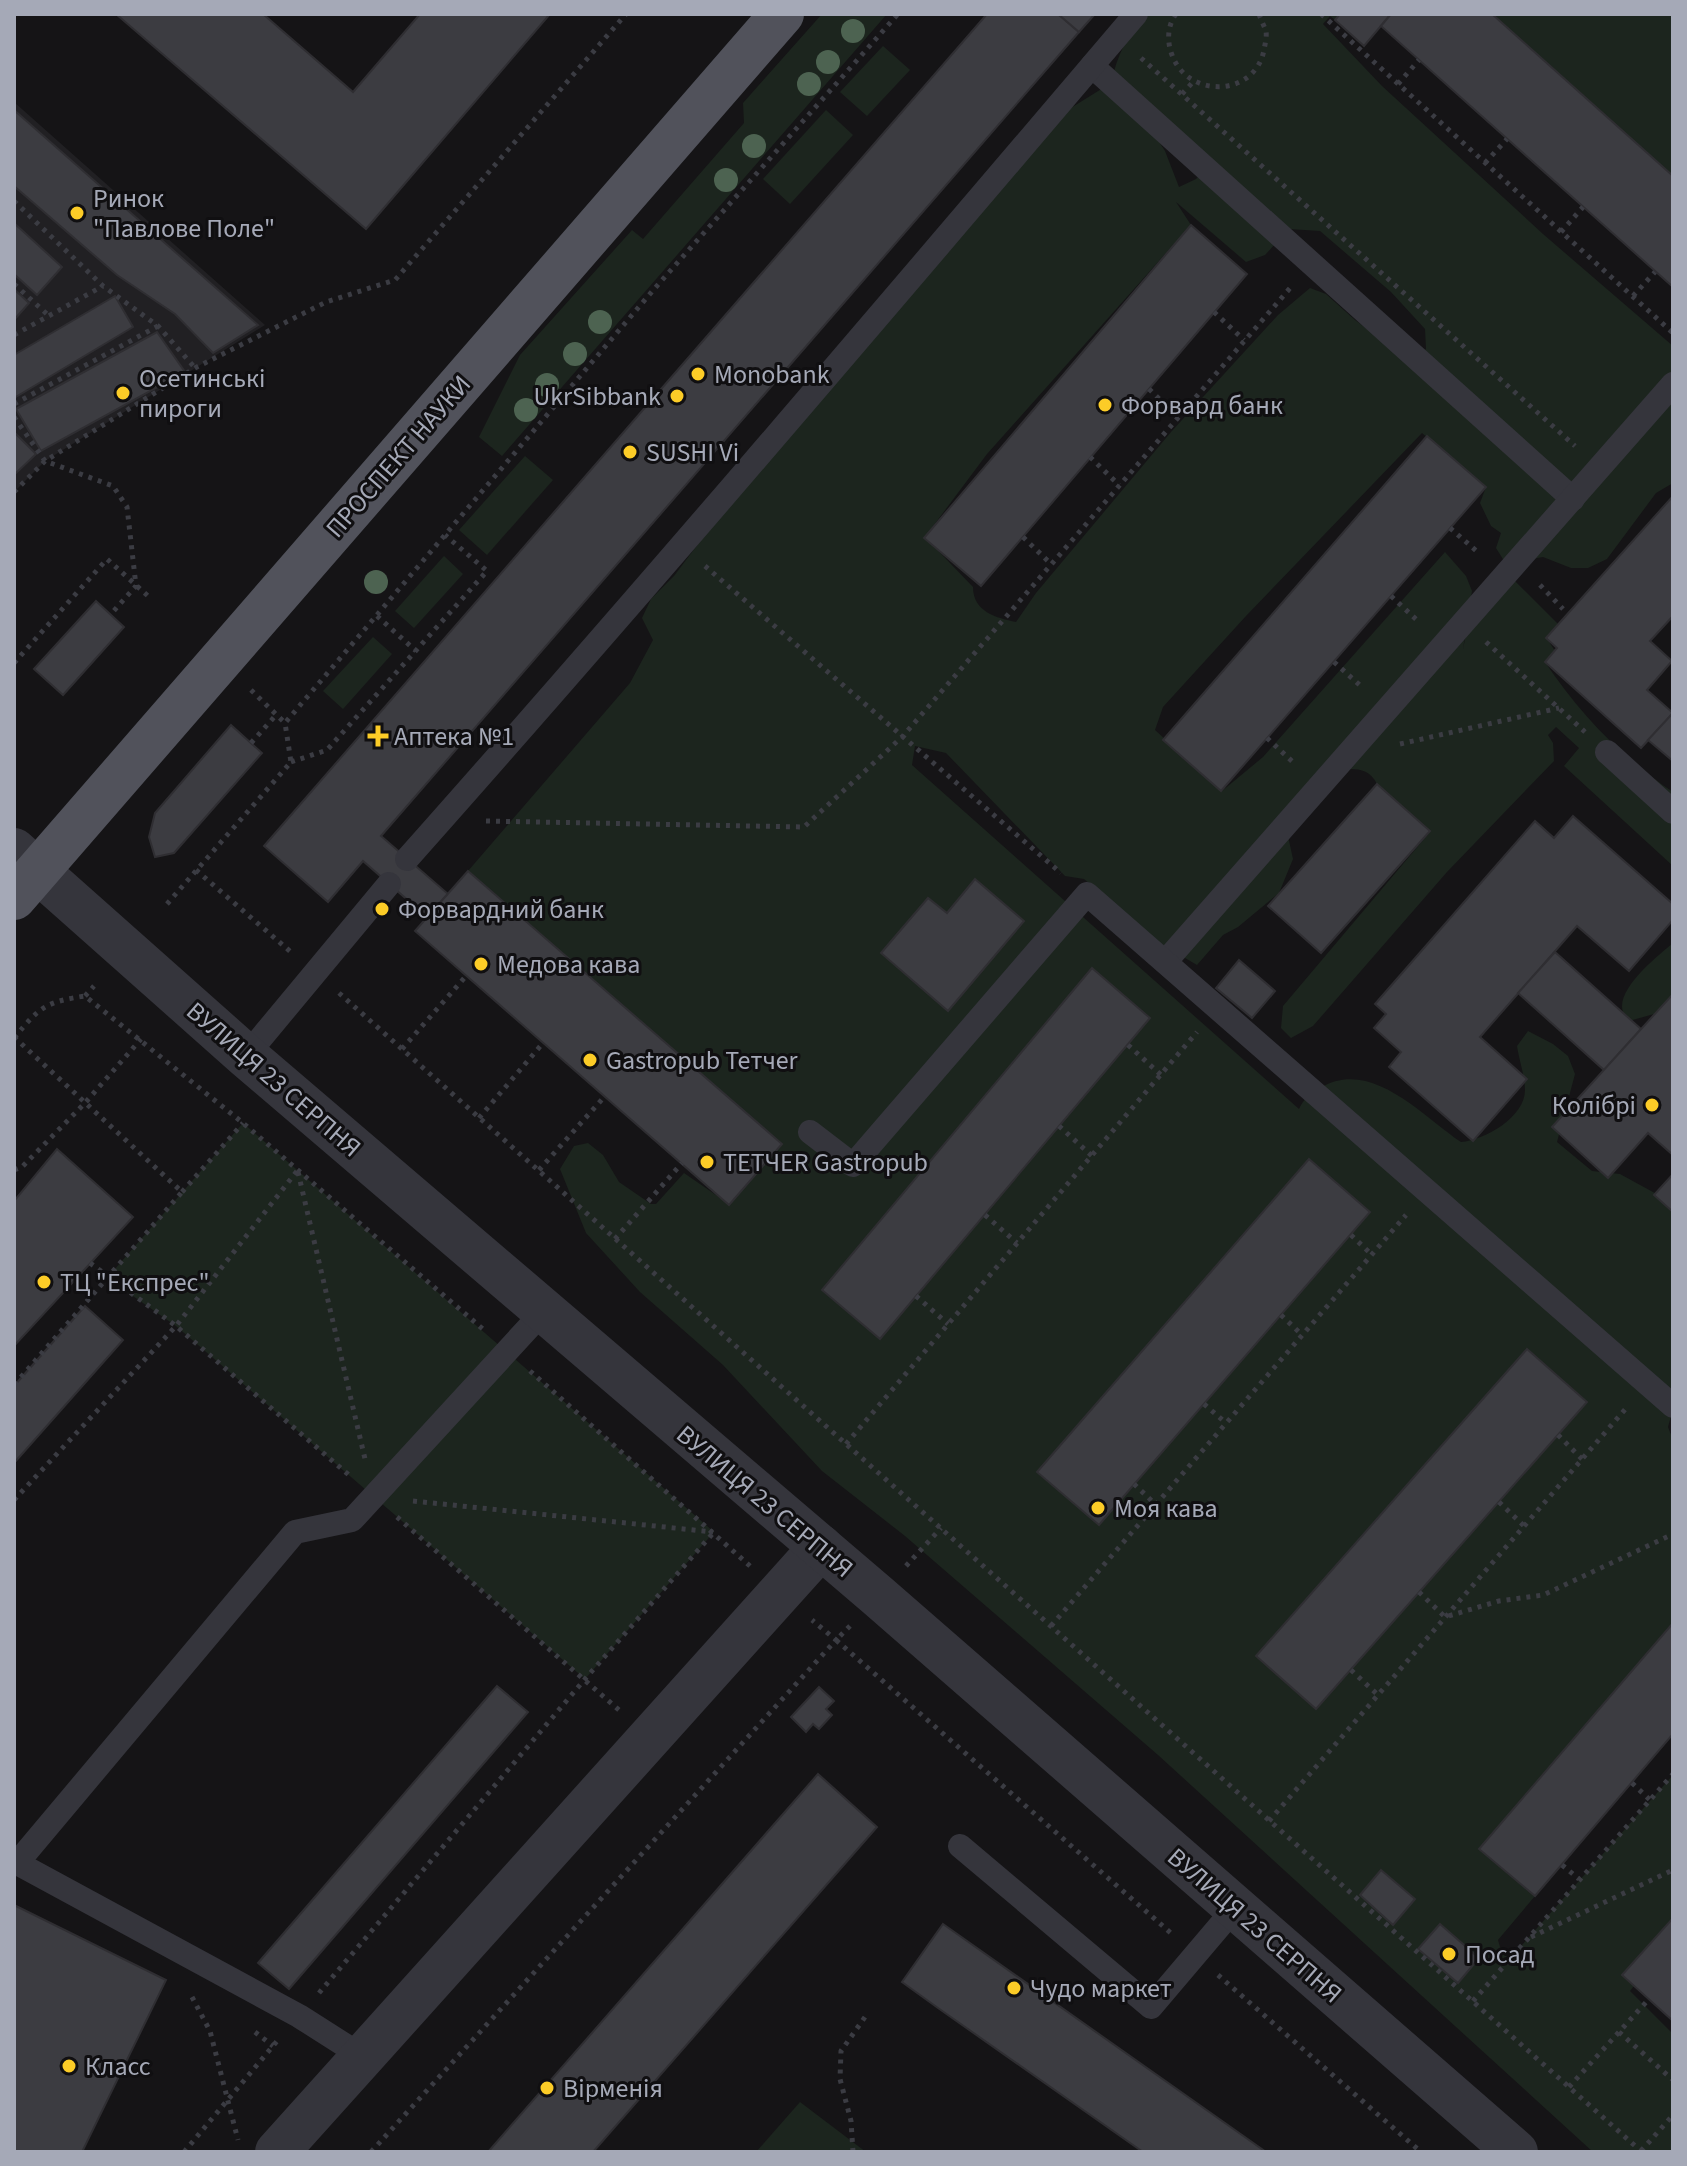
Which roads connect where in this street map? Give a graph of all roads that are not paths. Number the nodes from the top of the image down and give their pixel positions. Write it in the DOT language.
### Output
graph roads {
  1 [pos="782,14"];
  2 [pos="1136,14"];
  3 [pos="1092,66"];
  4 [pos="1673,384"];
  5 [pos="1573,499"];
  6 [pos="1607,752"];
  7 [pos="1673,812"];
  8 [pos="407,859"];
  9 [pos="22,873"];
  10 [pos="389,884"];
  11 [pos="1166,961"];
  12 [pos="246,1056"];
  13 [pos="810,1132"];
  14 [pos="543,1312"];
  15 [pos="1673,1406"];
  16 [pos="821,1547"];
  17 [pos="960,1846"];
  18 [pos="1235,1908"];
  19 [pos="362,2056"];
  20 [pos="277,2152"];
  21 [pos="1516,2152"];
  1 -- 9 [label="main road, ПРОСПЕКТ НАУКИ"];
  2 -- 3 [label="lane"];
  3 -- 5 [label="lane"];
  3 -- 8 [label="lane"];
  4 -- 5 [label="lane"];
  5 -- 11 [label="lane"];
  6 -- 7 [label="lane"];
  9 -- 12 [label="street, ВУЛИЦЯ 23 СЕРПНЯ"];
  10 -- 12 [label="lane"];
  11 -- 13 [label="lane"];
  11 -- 15 [label="lane"];
  12 -- 14 [label="street, ВУЛИЦЯ 23 СЕРПНЯ"];
  14 -- 16 [label="street, ВУЛИЦЯ 23 СЕРПНЯ"];
  14 -- 19 [label="lane"];
  16 -- 18 [label="street, ВУЛИЦЯ 23 СЕРПНЯ"];
  16 -- 19 [label="street"];
  17 -- 18 [label="lane"];
  18 -- 21 [label="street, ВУЛИЦЯ 23 СЕРПНЯ"];
  19 -- 20 [label="street"];
}
